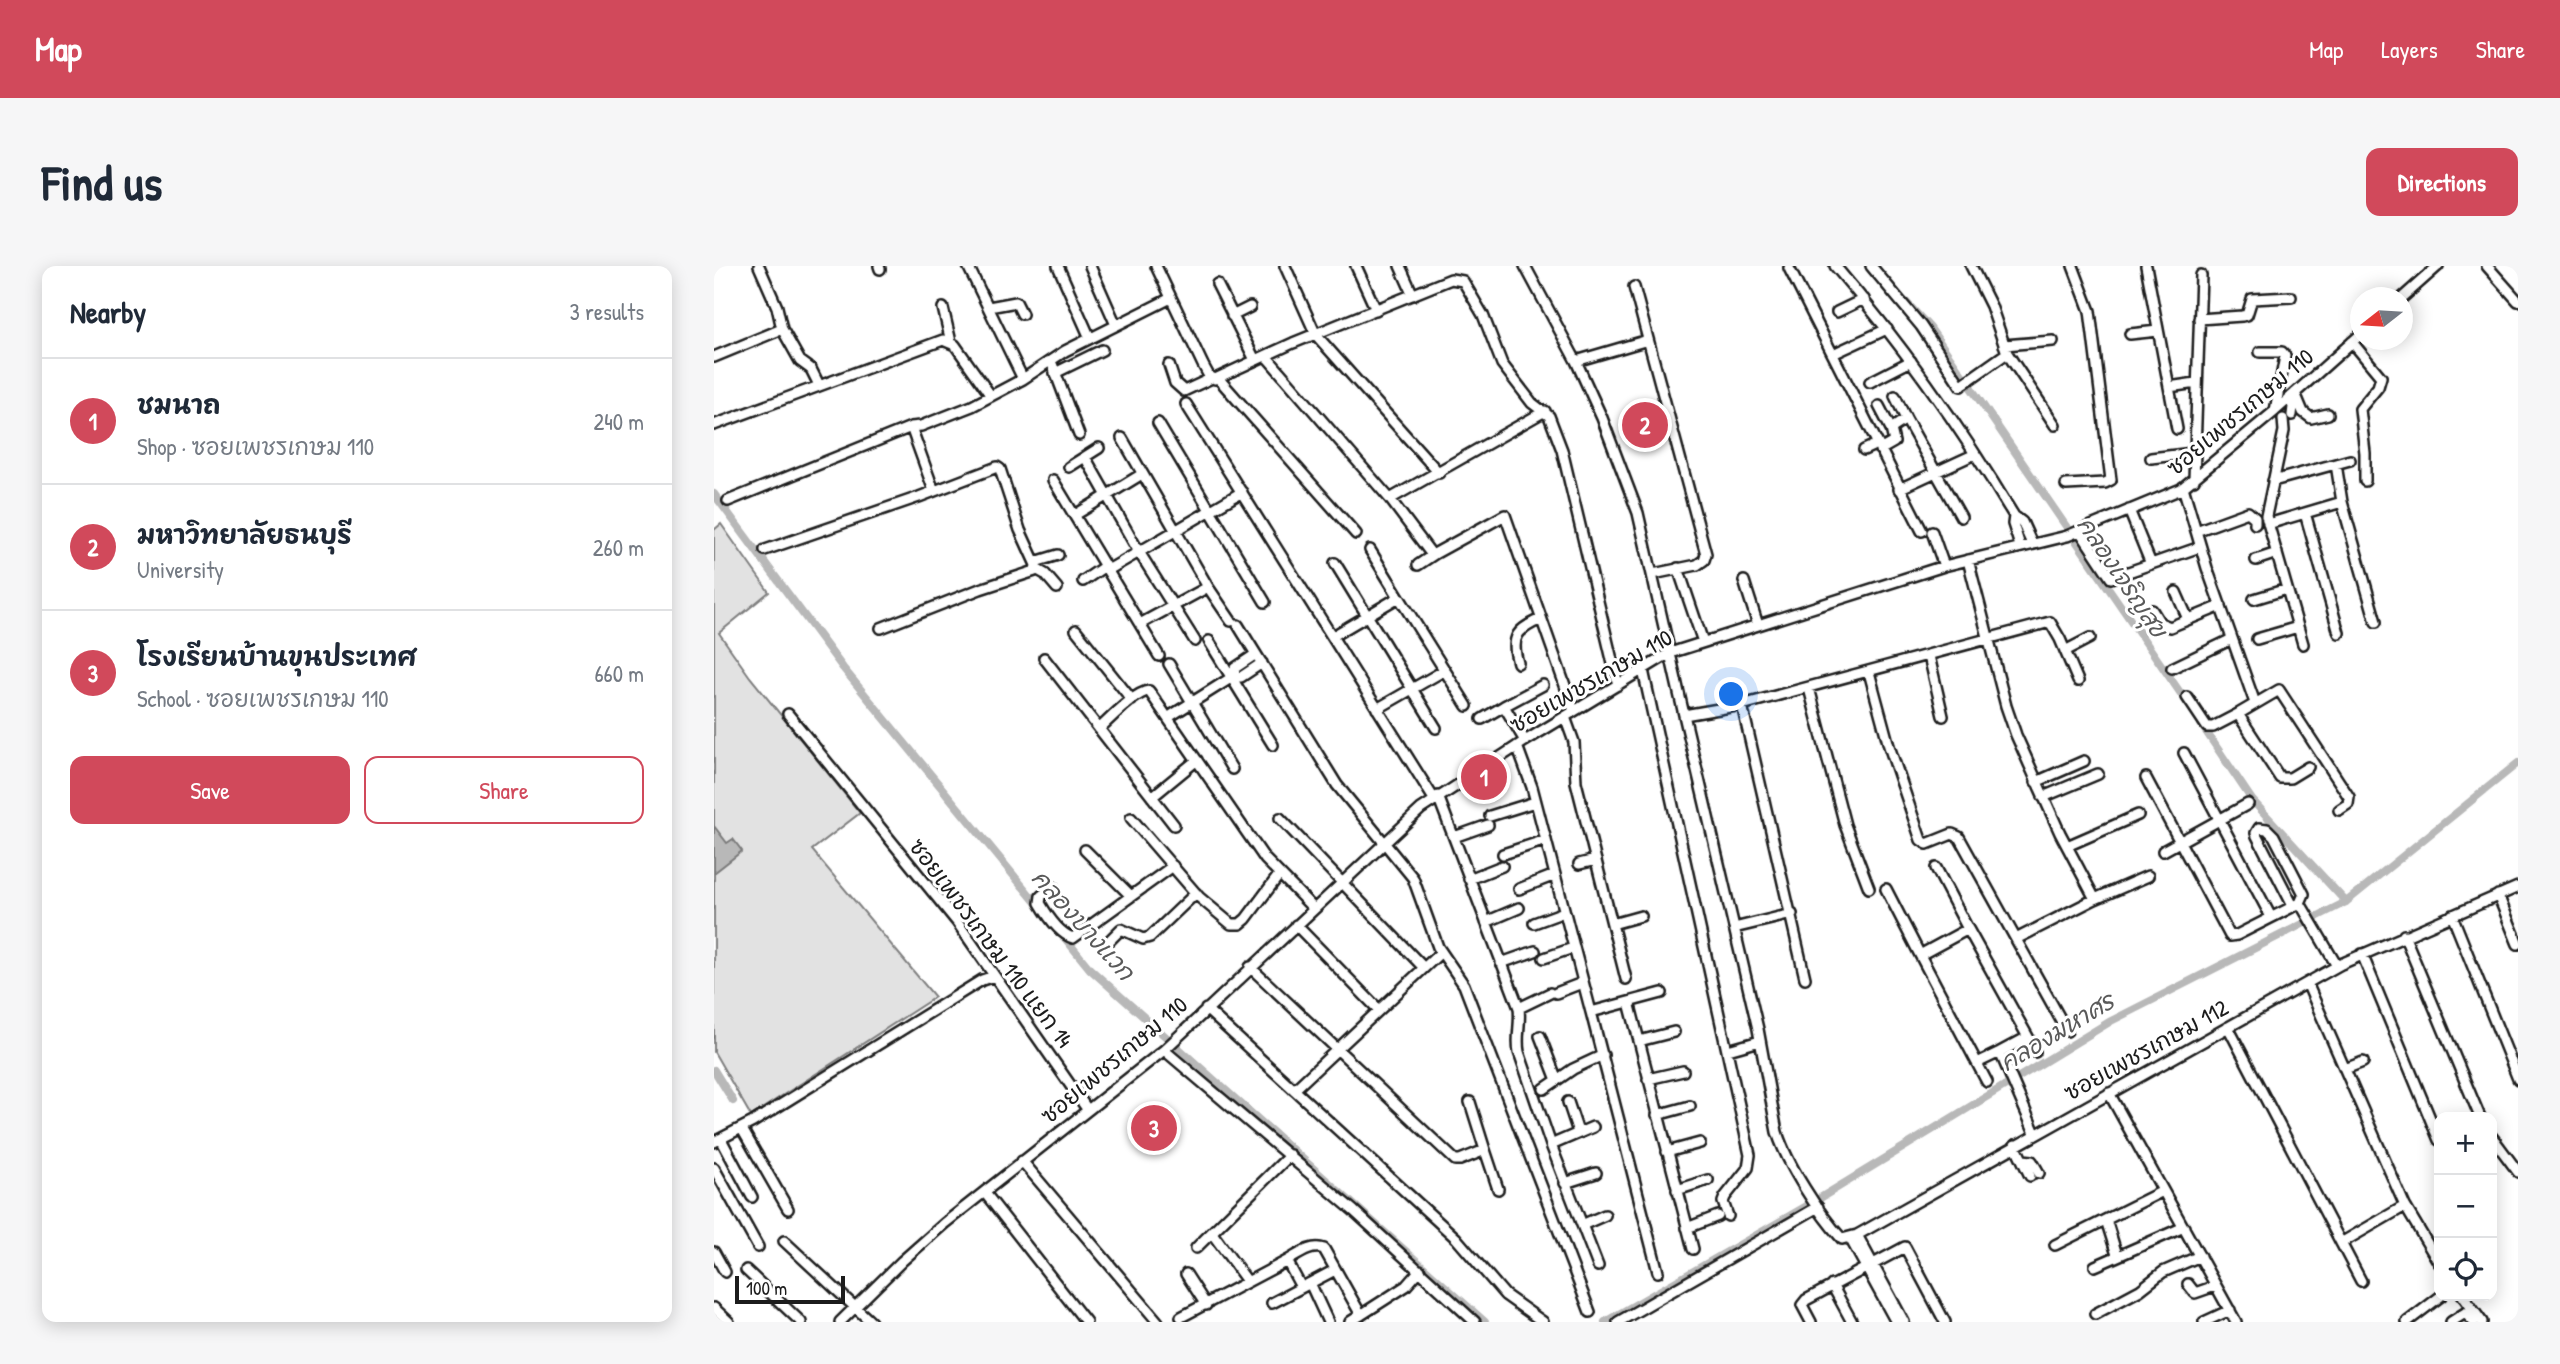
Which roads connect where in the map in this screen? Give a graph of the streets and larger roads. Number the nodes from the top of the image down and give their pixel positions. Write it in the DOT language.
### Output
graph roads {
  1 [pos="759,266"];
  2 [pos="968,266"];
  3 [pos="1058,266"];
  4 [pos="1090,266"];
  5 [pos="1156,266"];
  6 [pos="1285,266"];
  7 [pos="1356,266"];
  8 [pos="1400,266"];
  9 [pos="1525,266"];
  10 [pos="1835,266"];
  11 [pos="1871,266"];
  12 [pos="1971,266"];
  13 [pos="2073,266"];
  14 [pos="2146,266"];
  15 [pos="2438,266"];
  16 [pos="2487,266"];
  17 [pos="1789,268"];
  18 [pos="2201,275"];
  19 [pos="1217,284"];
  20 [pos="1634,287"];
  21 [pos="2413,289"];
  22 [pos="1413,295"];
  23 [pos="2291,297"];
  24 [pos="1171,298"];
  25 [pos="1864,299"];
  26 [pos="2518,301"];
  27 [pos="989,307"];
  28 [pos="1250,307"];
  29 [pos="943,308"];
  30 [pos="1376,310"];
  31 [pos="1838,312"];
  32 [pos="1022,314"];
  33 [pos="1232,316"];
  34 [pos="2199,319"];
  35 [pos="1116,325"];
  36 [pos="782,329"];
  37 [pos="1887,329"];
  38 [pos="2158,331"];
  39 [pos="2130,334"];
  40 [pos="1316,335"];
  41 [pos="1090,338"];
  42 [pos="1648,340"];
  43 [pos="2053,341"];
  44 [pos="951,342"];
  45 [pos="2350,344"];
  46 [pos="2005,349"];
  47 [pos="1102,350"];
  48 [pos="2359,350"];
  49 [pos="2260,352"];
  50 [pos="1833,355"];
  51 [pos="714,356"];
  52 [pos="1266,356"];
  53 [pos="1255,360"];
  54 [pos="1051,361"];
  55 [pos="1911,361"];
  56 [pos="1576,362"];
  57 [pos="1169,365"];
  58 [pos="1055,373"];
  59 [pos="1215,378"];
  60 [pos="1023,380"];
  61 [pos="1870,382"];
  62 [pos="2196,383"];
  63 [pos="819,386"];
  64 [pos="2169,387"];
  65 [pos="991,396"];
  66 [pos="1895,396"];
  67 [pos="2290,397"];
  68 [pos="1186,404"];
  69 [pos="1879,406"];
  70 [pos="1545,411"];
  71 [pos="2328,414"];
  72 [pos="2285,416"];
  73 [pos="1906,419"];
  74 [pos="1158,423"];
  75 [pos="714,425"];
  76 [pos="2055,425"];
  77 [pos="911,427"];
  78 [pos="1891,429"];
  79 [pos="2178,429"];
  80 [pos="1079,435"];
  81 [pos="1122,438"];
  82 [pos="1878,447"];
  83 [pos="1098,448"];
  84 [pos="1864,450"];
  85 [pos="2193,453"];
  86 [pos="1975,454"];
  87 [pos="1085,457"];
  88 [pos="2151,458"];
  89 [pos="2350,460"];
  90 [pos="2336,464"];
  91 [pos="1069,467"];
  92 [pos="1439,473"];
  93 [pos="1936,473"];
  94 [pos="1142,474"];
  95 [pos="1053,480"];
  96 [pos="2194,480"];
  97 [pos="2273,481"];
  98 [pos="2365,481"];
  99 [pos="2066,485"];
  100 [pos="2183,487"];
  101 [pos="1899,489"];
  102 [pos="934,491"];
  103 [pos="1242,492"];
  104 [pos="1107,496"];
  105 [pos="1390,499"];
  106 [pos="728,501"];
  107 [pos="2342,502"];
  108 [pos="2129,510"];
  109 [pos="1209,512"];
  110 [pos="2305,513"];
  111 [pos="1074,515"];
  112 [pos="2014,516"];
  113 [pos="1961,517"];
  114 [pos="2268,523"];
  115 [pos="2255,524"];
  116 [pos="1176,531"];
  117 [pos="2196,531"];
  118 [pos="2074,533"];
  119 [pos="1356,534"];
  120 [pos="2032,544"];
  121 [pos="2020,546"];
  122 [pos="2200,547"];
  123 [pos="765,550"];
  124 [pos="1370,550"];
  125 [pos="1139,552"];
  126 [pos="2277,553"];
  127 [pos="1058,555"];
  128 [pos="1433,555"];
  129 [pos="1968,560"];
  130 [pos="2256,560"];
  131 [pos="1335,563"];
  132 [pos="2151,564"];
  133 [pos="1418,565"];
  134 [pos="1036,566"];
  135 [pos="1944,566"];
  136 [pos="1107,568"];
  137 [pos="1678,568"];
  138 [pos="1653,574"];
  139 [pos="1083,581"];
  140 [pos="1744,581"];
  141 [pos="1208,587"];
  142 [pos="1057,588"];
  143 [pos="2287,589"];
  144 [pos="2176,592"];
  145 [pos="1399,597"];
  146 [pos="2254,599"];
  147 [pos="1265,602"];
  148 [pos="1173,606"];
  149 [pos="2221,606"];
  150 [pos="2152,610"];
  151 [pos="1368,615"];
  152 [pos="1541,619"];
  153 [pos="2188,619"];
  154 [pos="2376,622"];
  155 [pos="1140,624"];
  156 [pos="1758,625"];
  157 [pos="2298,627"];
  158 [pos="881,628"];
  159 [pos="1076,630"];
  160 [pos="2339,633"];
  161 [pos="1332,636"];
  162 [pos="1988,638"];
  163 [pos="2091,638"];
  164 [pos="2232,639"];
  165 [pos="2257,639"];
  166 [pos="1209,640"];
  167 [pos="1195,641"];
  168 [pos="1703,642"];
  169 [pos="2303,644"];
  170 [pos="2065,651"];
  171 [pos="1670,653"];
  172 [pos="1256,654"];
  173 [pos="1159,656"];
  174 [pos="1929,656"];
  175 [pos="1044,658"];
  176 [pos="1262,663"];
  177 [pos="1518,663"];
  178 [pos="1169,664"];
  179 [pos="2172,668"];
  180 [pos="1445,670"];
  181 [pos="1643,670"];
  182 [pos="1869,672"];
  183 [pos="1233,677"];
  184 [pos="2078,681"];
  185 [pos="1543,685"];
  186 [pos="1618,685"];
  187 [pos="1412,688"];
  188 [pos="1809,688"];
  189 [pos="2187,697"];
  190 [pos="1132,700"];
  191 [pos="1192,702"];
  192 [pos="2256,703"];
  193 [pos="1742,705"];
  194 [pos="1467,706"];
  195 [pos="1504,706"];
  196 [pos="1377,709"];
  197 [pos="1574,711"];
  198 [pos="788,714"];
  199 [pos="2238,714"];
  200 [pos="1172,715"];
  201 [pos="1684,715"];
  202 [pos="1943,716"];
  203 [pos="1565,717"];
  204 [pos="1482,719"];
  205 [pos="1436,728"];
  206 [pos="1099,729"];
  207 [pos="1521,743"];
  208 [pos="1273,745"];
  209 [pos="2184,753"];
  210 [pos="1197,760"];
  211 [pos="2084,761"];
  212 [pos="2308,767"];
  213 [pos="1232,769"];
  214 [pos="2098,774"];
  215 [pos="2146,778"];
  216 [pos="2036,782"];
  217 [pos="1152,797"];
  218 [pos="2043,797"];
  219 [pos="1436,798"];
  220 [pos="1535,802"];
  221 [pos="2248,804"];
  222 [pos="2339,810"];
  223 [pos="2138,815"];
  224 [pos="1130,818"];
  225 [pos="1280,818"];
  226 [pos="2220,820"];
  227 [pos="1174,825"];
  228 [pos="1454,836"];
  229 [pos="1546,840"];
  230 [pos="1385,842"];
  231 [pos="2180,842"];
  232 [pos="2067,846"];
  233 [pos="1085,850"];
  234 [pos="2163,851"];
  235 [pos="1503,854"];
  236 [pos="1596,860"];
  237 [pos="1579,864"];
  238 [pos="1173,866"];
  239 [pos="1502,866"];
  240 [pos="1936,868"];
  241 [pos="1279,875"];
  242 [pos="1555,875"];
  243 [pos="2148,876"];
  244 [pos="1469,878"];
  245 [pos="1344,882"];
  246 [pos="1053,887"];
  247 [pos="2518,887"];
  248 [pos="1869,888"];
  249 [pos="1519,889"];
  250 [pos="1886,889"];
  251 [pos="1196,893"];
  252 [pos="1130,895"];
  253 [pos="2498,895"];
  254 [pos="2095,899"];
  255 [pos="2298,905"];
  256 [pos="1519,908"];
  257 [pos="1314,909"];
  258 [pos="1564,912"];
  259 [pos="1792,914"];
  260 [pos="2452,915"];
  261 [pos="1641,916"];
  262 [pos="2271,917"];
  263 [pos="1486,922"];
  264 [pos="1534,923"];
  265 [pos="1612,924"];
  266 [pos="1296,925"];
  267 [pos="1734,928"];
  268 [pos="1968,929"];
  269 [pos="2404,935"];
  270 [pos="2016,939"];
  271 [pos="1109,941"];
  272 [pos="2518,944"];
  273 [pos="1573,948"];
  274 [pos="1535,951"];
  275 [pos="1441,952"];
  276 [pos="2362,954"];
  277 [pos="1920,955"];
  278 [pos="1544,958"];
  279 [pos="1501,963"];
  280 [pos="2337,966"];
  281 [pos="1250,967"];
  282 [pos="1424,968"];
  283 [pos="994,976"];
  284 [pos="1805,978"];
  285 [pos="1626,979"];
  286 [pos="1583,983"];
  287 [pos="2307,983"];
  288 [pos="1662,993"];
  289 [pos="1629,1002"];
  290 [pos="1519,1008"];
  291 [pos="1206,1009"];
  292 [pos="1378,1010"];
  293 [pos="1591,1012"];
  294 [pos="2228,1027"];
  295 [pos="2067,1031"];
  296 [pos="1674,1032"];
  297 [pos="1540,1036"];
  298 [pos="2028,1037"];
  299 [pos="1639,1041"];
  300 [pos="1760,1041"];
  301 [pos="1169,1045"];
  302 [pos="1338,1048"];
  303 [pos="1728,1050"];
  304 [pos="2000,1052"];
  305 [pos="2035,1052"];
  306 [pos="1603,1055"];
  307 [pos="2363,1062"];
  308 [pos="1977,1063"];
  309 [pos="2345,1069"];
  310 [pos="1684,1071"];
  311 [pos="1648,1079"];
  312 [pos="2518,1079"];
  313 [pos="1557,1080"];
  314 [pos="1987,1082"];
  315 [pos="1544,1089"];
  316 [pos="1294,1090"];
  317 [pos="2109,1093"];
  318 [pos="1469,1102"];
  319 [pos="1569,1102"];
  320 [pos="1690,1106"];
  321 [pos="1087,1109"];
  322 [pos="2478,1112"];
  323 [pos="1657,1115"];
  324 [pos="1593,1127"];
  325 [pos="2434,1128"];
  326 [pos="742,1129"];
  327 [pos="1578,1132"];
  328 [pos="2035,1133"];
  329 [pos="718,1141"];
  330 [pos="1700,1143"];
  331 [pos="2497,1144"];
  332 [pos="1551,1145"];
  333 [pos="2015,1146"];
  334 [pos="1485,1150"];
  335 [pos="1667,1152"];
  336 [pos="1290,1155"];
  337 [pos="1023,1161"];
  338 [pos="714,1168"];
  339 [pos="2518,1172"];
  340 [pos="1596,1173"];
  341 [pos="2035,1174"];
  342 [pos="1708,1180"];
  343 [pos="1565,1183"];
  344 [pos="1498,1189"];
  345 [pos="1677,1191"];
  346 [pos="2162,1191"];
  347 [pos="985,1193"];
  348 [pos="752,1197"];
  349 [pos="1816,1204"];
  350 [pos="2405,1206"];
  351 [pos="788,1209"];
  352 [pos="1605,1215"];
  353 [pos="2106,1220"];
  354 [pos="1582,1224"];
  355 [pos="2183,1227"];
  356 [pos="1687,1228"];
  357 [pos="1212,1233"];
  358 [pos="1854,1236"];
  359 [pos="784,1241"];
  360 [pos="2341,1243"];
  361 [pos="2054,1245"];
  362 [pos="758,1247"];
  363 [pos="1196,1248"];
  364 [pos="1693,1250"];
  365 [pos="714,1252"];
  366 [pos="2117,1255"];
  367 [pos="2434,1255"];
  368 [pos="2200,1256"];
  369 [pos="1287,1261"];
  370 [pos="1869,1265"];
  371 [pos="1598,1266"];
  372 [pos="2095,1266"];
  373 [pos="746,1270"];
  374 [pos="1335,1270"];
  375 [pos="1420,1270"];
  376 [pos="725,1272"];
  377 [pos="1658,1272"];
  378 [pos="1186,1274"];
  379 [pos="1247,1281"];
  380 [pos="2361,1281"];
  381 [pos="1311,1283"];
  382 [pos="2188,1284"];
  383 [pos="1832,1285"];
  384 [pos="2215,1286"];
  385 [pos="1301,1287"];
  386 [pos="2434,1301"];
  387 [pos="2467,1301"];
  388 [pos="1272,1303"];
  389 [pos="1206,1305"];
  390 [pos="854,1307"];
  391 [pos="714,1308"];
  392 [pos="2230,1310"];
  393 [pos="1590,1312"];
  394 [pos="2095,1314"];
  395 [pos="1361,1315"];
  396 [pos="1181,1317"];
  397 [pos="729,1322"];
  398 [pos="801,1322"];
  399 [pos="840,1322"];
  400 [pos="871,1322"];
  401 [pos="1086,1322"];
  402 [pos="1158,1322"];
  403 [pos="1328,1322"];
  404 [pos="1350,1322"];
  405 [pos="1475,1322"];
  406 [pos="1543,1322"];
  407 [pos="1618,1322"];
  408 [pos="1811,1322"];
  409 [pos="1852,1322"];
  410 [pos="1896,1322"];
  411 [pos="1903,1322"];
  412 [pos="1945,1322"];
  413 [pos="2204,1322"];
  414 [pos="2236,1322"];
  415 [pos="2407,1322"];
  416 [pos="2451,1322"];
  417 [pos="2474,1322"];
  418 [pos="2482,1322"];
  1 -- 36 [label="street"];
  2 -- 27 [label="street"];
  3 -- 41 [label="street"];
  4 -- 35 [label="street"];
  5 -- 24 [label="street"];
  6 -- 40 [label="street"];
  7 -- 30 [label="street"];
  8 -- 22 [label="street"];
  9 -- 56 [label="street"];
  10 -- 25 [label="street"];
  11 -- 46 [label="street"];
  12 -- 46 [label="street"];
  13 -- 99 [label="street"];
  14 -- 38 [label="street"];
  15 -- 21 [label="street"];
  16 -- 26 [label="street"];
  17 -- 50 [label="street"];
  18 -- 34 [label="street"];
  19 -- 33 [label="street"];
  20 -- 42 [label="street"];
  22 -- 30 [label="street"];
  22 -- 70 [label="street"];
  23 -- 34 [label="street"];
  24 -- 35 [label="street"];
  24 -- 59 [label="street"];
  25 -- 31 [label="street"];
  25 -- 37 [label="street"];
  27 -- 32 [label="street"];
  27 -- 60 [label="street"];
  28 -- 33 [label="street"];
  29 -- 44 [label="street"];
  30 -- 40 [label="street"];
  33 -- 53 [label="street"];
  34 -- 62 [label="street"];
  35 -- 41 [label="street"];
  36 -- 51 [label="street"];
  36 -- 63 [label="street"];
  37 -- 50 [label="street"];
  37 -- 55 [label="street"];
  38 -- 39 [label="street"];
  38 -- 64 [label="street"];
  40 -- 52 [label="street"];
  40 -- 92 [label="street"];
  41 -- 54 [label="street"];
  42 -- 56 [label="street"];
  42 -- 137 [label="street"];
  43 -- 46 [label="street"];
  44 -- 63 [label="street"];
  44 -- 65 [label="street"];
  45 -- 67 [label="street, ซอยเพชรเกษม 110"];
  46 -- 76 [label="street"];
  47 -- 58 [label="street"];
  48 -- 98 [label="street"];
  49 -- 72 [label="street"];
  50 -- 82 [label="street"];
  52 -- 53 [label="street"];
  52 -- 105 [label="street"];
  53 -- 59 [label="street"];
  54 -- 58 [label="street"];
  54 -- 60 [label="street"];
  55 -- 61 [label="street"];
  55 -- 86 [label="street"];
  56 -- 138 [label="street"];
  57 -- 59 [label="street"];
  58 -- 80 [label="street"];
  59 -- 119 [label="street"];
  60 -- 65 [label="street"];
  62 -- 64 [label="street"];
  62 -- 85 [label="street"];
  63 -- 75 [label="street"];
  64 -- 79 [label="street"];
  65 -- 77 [label="street"];
  66 -- 73 [label="street"];
  67 -- 71 [label="street"];
  67 -- 72 [label="street, ซอยเพชรเกษม 110"];
  67 -- 72 [label="street"];
  68 -- 103 [label="street"];
  69 -- 78 [label="street"];
  70 -- 92 [label="street"];
  70 -- 186 [label="street"];
  72 -- 96 [label="street, ซอยเพชรเกษม 110"];
  72 -- 97 [label="street"];
  73 -- 78 [label="street"];
  73 -- 93 [label="street"];
  74 -- 109 [label="street"];
  77 -- 102 [label="street"];
  77 -- 106 [label="street"];
  78 -- 82 [label="street"];
  81 -- 94 [label="street"];
  82 -- 84 [label="street"];
  82 -- 101 [label="street"];
  83 -- 87 [label="street"];
  85 -- 88 [label="street"];
  85 -- 96 [label="street"];
  86 -- 93 [label="street"];
  86 -- 112 [label="street"];
  87 -- 91 [label="street"];
  87 -- 104 [label="street"];
  89 -- 90 [label="street"];
  90 -- 97 [label="street"];
  90 -- 107 [label="street"];
  92 -- 105 [label="street"];
  93 -- 101 [label="street"];
  93 -- 113 [label="street"];
  94 -- 104 [label="street"];
  94 -- 116 [label="street"];
  95 -- 111 [label="street"];
  96 -- 100 [label="street, ซอยเพชรเกษม 110"];
  97 -- 114 [label="street"];
  100 -- 108 [label="street, ซอยเพชรเกษม 110"];
  100 -- 117 [label="street"];
  101 -- 135 [label="street"];
  102 -- 123 [label="street"];
  102 -- 134 [label="street"];
  103 -- 109 [label="street"];
  103 -- 161 [label="street"];
  104 -- 111 [label="street"];
  104 -- 125 [label="street"];
  105 -- 128 [label="street"];
  107 -- 110 [label="street"];
  107 -- 154 [label="street"];
  108 -- 118 [label="street, ซอยเพชรเกษม 110"];
  108 -- 132 [label="street"];
  109 -- 116 [label="street"];
  109 -- 147 [label="street"];
  110 -- 114 [label="street"];
  110 -- 160 [label="street"];
  111 -- 136 [label="street"];
  112 -- 120 [label="street"];
  112 -- 121 [label="street"];
  114 -- 126 [label="street"];
  115 -- 117 [label="street"];
  116 -- 125 [label="street"];
  116 -- 141 [label="street"];
  117 -- 122 [label="street"];
  118 -- 120 [label="street, ซอยเพชรเกษม 110"];
  118 -- 132 [label="street"];
  120 -- 121 [label="street, ซอยเพชรเกษม 110"];
  121 -- 129 [label="street, ซอยเพชรเกษม 110"];
  122 -- 132 [label="street"];
  122 -- 149 [label="street"];
  124 -- 145 [label="street"];
  125 -- 136 [label="street"];
  125 -- 148 [label="street"];
  126 -- 130 [label="street"];
  126 -- 143 [label="street"];
  127 -- 134 [label="street"];
  128 -- 133 [label="street"];
  128 -- 152 [label="street"];
  129 -- 135 [label="street, ซอยเพชรเกษม 110"];
  129 -- 162 [label="street"];
  131 -- 151 [label="street"];
  134 -- 142 [label="street"];
  134 -- 158 [label="street"];
  135 -- 156 [label="street, ซอยเพชรเกษม 110"];
  136 -- 139 [label="street"];
  136 -- 155 [label="street"];
  137 -- 138 [label="street"];
  137 -- 168 [label="street"];
  138 -- 171 [label="street"];
  140 -- 156 [label="street"];
  141 -- 148 [label="street"];
  141 -- 172 [label="street"];
  143 -- 146 [label="street"];
  143 -- 157 [label="street"];
  144 -- 153 [label="street"];
  145 -- 151 [label="street"];
  145 -- 180 [label="street"];
  148 -- 155 [label="street"];
  148 -- 167 [label="street"];
  149 -- 153 [label="street"];
  149 -- 164 [label="street"];
  150 -- 153 [label="street"];
  151 -- 161 [label="street"];
  151 -- 187 [label="street"];
  152 -- 177 [label="street"];
  152 -- 197 [label="street"];
  155 -- 173 [label="street"];
  156 -- 168 [label="street, ซอยเพชรเกษม 110"];
  157 -- 165 [label="street"];
  157 -- 169 [label="street"];
  159 -- 190 [label="street"];
  161 -- 196 [label="street"];
  162 -- 170 [label="street"];
  162 -- 174 [label="street"];
  162 -- 216 [label="street"];
  163 -- 170 [label="street"];
  164 -- 179 [label="street"];
  164 -- 192 [label="street"];
  166 -- 183 [label="street"];
  168 -- 171 [label="street, ซอยเพชรเกษม 110"];
  170 -- 184 [label="street"];
  171 -- 181 [label="street, ซอยเพชรเกษม 110"];
  171 -- 201 [label="street"];
  172 -- 176 [label="street"];
  172 -- 183 [label="street"];
  174 -- 182 [label="street"];
  174 -- 202 [label="street"];
  175 -- 206 [label="street"];
  176 -- 183 [label="street"];
  176 -- 230 [label="street"];
  178 -- 191 [label="street"];
  180 -- 187 [label="street"];
  180 -- 194 [label="street"];
  181 -- 186 [label="street, ซอยเพชรเกษม 110"];
  181 -- 303 [label="street"];
  182 -- 188 [label="street"];
  182 -- 270 [label="street"];
  183 -- 191 [label="street"];
  183 -- 208 [label="street"];
  185 -- 195 [label="street"];
  186 -- 197 [label="street, ซอยเพชรเกษม 110"];
  187 -- 196 [label="street"];
  187 -- 205 [label="street"];
  188 -- 193 [label="street"];
  188 -- 248 [label="street"];
  189 -- 199 [label="street"];
  190 -- 206 [label="street"];
  190 -- 210 [label="street"];
  191 -- 200 [label="street"];
  191 -- 213 [label="street"];
  192 -- 199 [label="street"];
  192 -- 222 [label="street"];
  193 -- 201 [label="street"];
  193 -- 259 [label="street"];
  195 -- 204 [label="street"];
  195 -- 207 [label="street"];
  196 -- 219 [label="street"];
  197 -- 203 [label="street, ซอยเพชรเกษม 110"];
  198 -- 283 [label="street, ซอยเพชรเกษม 110 แยก 14"];
  199 -- 212 [label="street"];
  201 -- 267 [label="street"];
  203 -- 207 [label="street, ซอยเพชรเกษม 110"];
  203 -- 236 [label="street"];
  206 -- 217 [label="street"];
  207 -- 219 [label="street, ซอยเพชรเกษม 110"];
  207 -- 220 [label="street"];
  209 -- 226 [label="street"];
  210 -- 217 [label="street"];
  210 -- 241 [label="street"];
  211 -- 216 [label="street"];
  214 -- 218 [label="street"];
  215 -- 231 [label="street"];
  216 -- 218 [label="street"];
  217 -- 227 [label="street"];
  218 -- 232 [label="street"];
  219 -- 228 [label="street"];
  219 -- 230 [label="street, ซอยเพชรเกษม 110"];
  220 -- 228 [label="street"];
  220 -- 229 [label="street"];
  221 -- 226 [label="street"];
  223 -- 232 [label="street"];
  224 -- 238 [label="street"];
  225 -- 245 [label="street"];
  226 -- 231 [label="street"];
  226 -- 262 [label="street"];
  228 -- 244 [label="street"];
  229 -- 235 [label="street"];
  229 -- 242 [label="street"];
  230 -- 245 [label="street, ซอยเพชรเกษม 110"];
  230 -- 275 [label="street"];
  231 -- 234 [label="street"];
  231 -- 262 [label="street"];
  232 -- 254 [label="street"];
  233 -- 252 [label="street"];
  236 -- 237 [label="street"];
  236 -- 265 [label="street"];
  238 -- 251 [label="street"];
  238 -- 252 [label="street"];
  239 -- 244 [label="street"];
  240 -- 268 [label="street"];
  241 -- 251 [label="street"];
  241 -- 257 [label="street"];
  242 -- 249 [label="street"];
  242 -- 258 [label="street"];
  243 -- 254 [label="street"];
  244 -- 263 [label="street"];
  245 -- 257 [label="street, ซอยเพชรเกษม 110"];
  245 -- 282 [label="street"];
  246 -- 252 [label="street"];
  247 -- 253 [label="street, ซอยเพชรเกษม 112"];
  250 -- 277 [label="street"];
  251 -- 271 [label="street"];
  253 -- 260 [label="street, ซอยเพชรเกษม 112"];
  253 -- 272 [label="street"];
  254 -- 270 [label="street"];
  255 -- 255 [label="street"];
  255 -- 262 [label="street"];
  255 -- 280 [label="street"];
  256 -- 263 [label="street"];
  257 -- 266 [label="street, ซอยเพชรเกษม 110"];
  258 -- 264 [label="street"];
  258 -- 273 [label="street"];
  259 -- 267 [label="street"];
  259 -- 284 [label="street"];
  260 -- 269 [label="street, ซอยเพชรเกษม 112"];
  260 -- 312 [label="street"];
  261 -- 265 [label="street"];
  263 -- 279 [label="street"];
  265 -- 285 [label="street"];
  266 -- 281 [label="street, ซอยเพชรเกษม 110"];
  266 -- 292 [label="street"];
  267 -- 300 [label="street"];
  268 -- 277 [label="street"];
  268 -- 298 [label="street"];
  269 -- 276 [label="street, ซอยเพชรเกษม 112"];
  269 -- 322 [label="street"];
  270 -- 295 [label="street"];
  273 -- 278 [label="street"];
  273 -- 286 [label="street"];
  274 -- 279 [label="street"];
  275 -- 282 [label="street"];
  275 -- 393 [label="street"];
  276 -- 280 [label="street, ซอยเพชรเกษม 112"];
  276 -- 325 [label="street"];
  277 -- 308 [label="street"];
  279 -- 290 [label="street"];
  280 -- 287 [label="street, ซอยเพชรเกษม 112"];
  281 -- 291 [label="street, ซอยเพชรเกษม 110"];
  281 -- 302 [label="street"];
  282 -- 292 [label="street"];
  283 -- 321 [label="street, ซอยเพชรเกษม 110 แยก 14"];
  283 -- 326 [label="street"];
  286 -- 290 [label="street"];
  286 -- 293 [label="street"];
  287 -- 294 [label="street, ซอยเพชรเกษม 112"];
  287 -- 309 [label="street"];
  288 -- 289 [label="street"];
  289 -- 293 [label="street"];
  289 -- 299 [label="street"];
  290 -- 332 [label="street"];
  291 -- 301 [label="street, ซอยเพชรเกษม 110"];
  291 -- 316 [label="street"];
  292 -- 302 [label="street"];
  293 -- 306 [label="street"];
  294 -- 317 [label="street, ซอยเพชรเกษม 112"];
  294 -- 360 [label="street"];
  296 -- 299 [label="street"];
  297 -- 313 [label="street"];
  298 -- 304 [label="street"];
  298 -- 305 [label="street"];
  299 -- 311 [label="street"];
  300 -- 303 [label="street"];
  300 -- 349 [label="street"];
  301 -- 321 [label="street, ซอยเพชรเกษม 110"];
  301 -- 336 [label="street"];
  302 -- 316 [label="street"];
  302 -- 334 [label="street"];
  303 -- 356 [label="street"];
  304 -- 308 [label="street"];
  304 -- 328 [label="street"];
  306 -- 313 [label="street"];
  306 -- 377 [label="street"];
  307 -- 309 [label="street"];
  308 -- 314 [label="street"];
  309 -- 350 [label="street"];
  310 -- 311 [label="street"];
  311 -- 323 [label="street"];
  313 -- 315 [label="street"];
  316 -- 406 [label="street"];
  317 -- 328 [label="street, ซอยเพชรเกษม 112"];
  317 -- 346 [label="street"];
  318 -- 334 [label="street"];
  319 -- 327 [label="street"];
  320 -- 323 [label="street"];
  321 -- 337 [label="street, ซอยเพชรเกษม 110"];
  323 -- 335 [label="street"];
  324 -- 327 [label="street"];
  326 -- 329 [label="street"];
  326 -- 351 [label="street"];
  327 -- 332 [label="street"];
  328 -- 333 [label="street, ซอยเพชรเกษม 112"];
  329 -- 348 [label="street"];
  330 -- 335 [label="street"];
  331 -- 339 [label="street"];
  332 -- 343 [label="street"];
  333 -- 341 [label="street"];
  333 -- 358 [label="street, ซอยเพชรเกษม 112"];
  334 -- 344 [label="street"];
  335 -- 345 [label="street"];
  336 -- 357 [label="street"];
  336 -- 375 [label="street"];
  337 -- 347 [label="street, ซอยเพชรเกษม 110"];
  337 -- 402 [label="street"];
  338 -- 362 [label="street"];
  340 -- 343 [label="street"];
  342 -- 345 [label="street"];
  343 -- 354 [label="street"];
  345 -- 356 [label="street"];
  346 -- 353 [label="street"];
  346 -- 355 [label="street"];
  347 -- 390 [label="street, ซอยเพชรเกษม 110"];
  347 -- 401 [label="street"];
  349 -- 358 [label="street"];
  349 -- 407 [label="street"];
  350 -- 360 [label="street"];
  350 -- 367 [label="street"];
  352 -- 354 [label="street"];
  353 -- 361 [label="street"];
  353 -- 366 [label="street"];
  354 -- 371 [label="street"];
  355 -- 366 [label="street"];
  355 -- 368 [label="street"];
  356 -- 364 [label="street"];
  357 -- 363 [label="street"];
  357 -- 379 [label="street"];
  358 -- 370 [label="street"];
  359 -- 390 [label="street"];
  360 -- 380 [label="street"];
  365 -- 376 [label="street"];
  366 -- 372 [label="street"];
  368 -- 384 [label="street"];
  368 -- 394 [label="street"];
  369 -- 374 [label="street"];
  369 -- 379 [label="street"];
  369 -- 385 [label="street"];
  370 -- 383 [label="street"];
  370 -- 410 [label="street"];
  370 -- 411 [label="street"];
  370 -- 412 [label="street"];
  373 -- 398 [label="street"];
  374 -- 381 [label="street"];
  374 -- 395 [label="street"];
  375 -- 395 [label="street"];
  375 -- 405 [label="street"];
  378 -- 389 [label="street"];
  379 -- 389 [label="street"];
  381 -- 385 [label="street"];
  381 -- 403 [label="street"];
  382 -- 384 [label="street"];
  383 -- 408 [label="street"];
  383 -- 409 [label="street"];
  384 -- 392 [label="street"];
  385 -- 388 [label="street"];
  386 -- 415 [label="street"];
  387 -- 418 [label="street"];
  389 -- 396 [label="street"];
  390 -- 399 [label="street, ซอยเพชรเกษม 110"];
  390 -- 400 [label="street"];
  391 -- 397 [label="street"];
  392 -- 413 [label="street"];
  392 -- 414 [label="street"];
  395 -- 404 [label="street"];
  416 -- 417 [label="street"];
}
